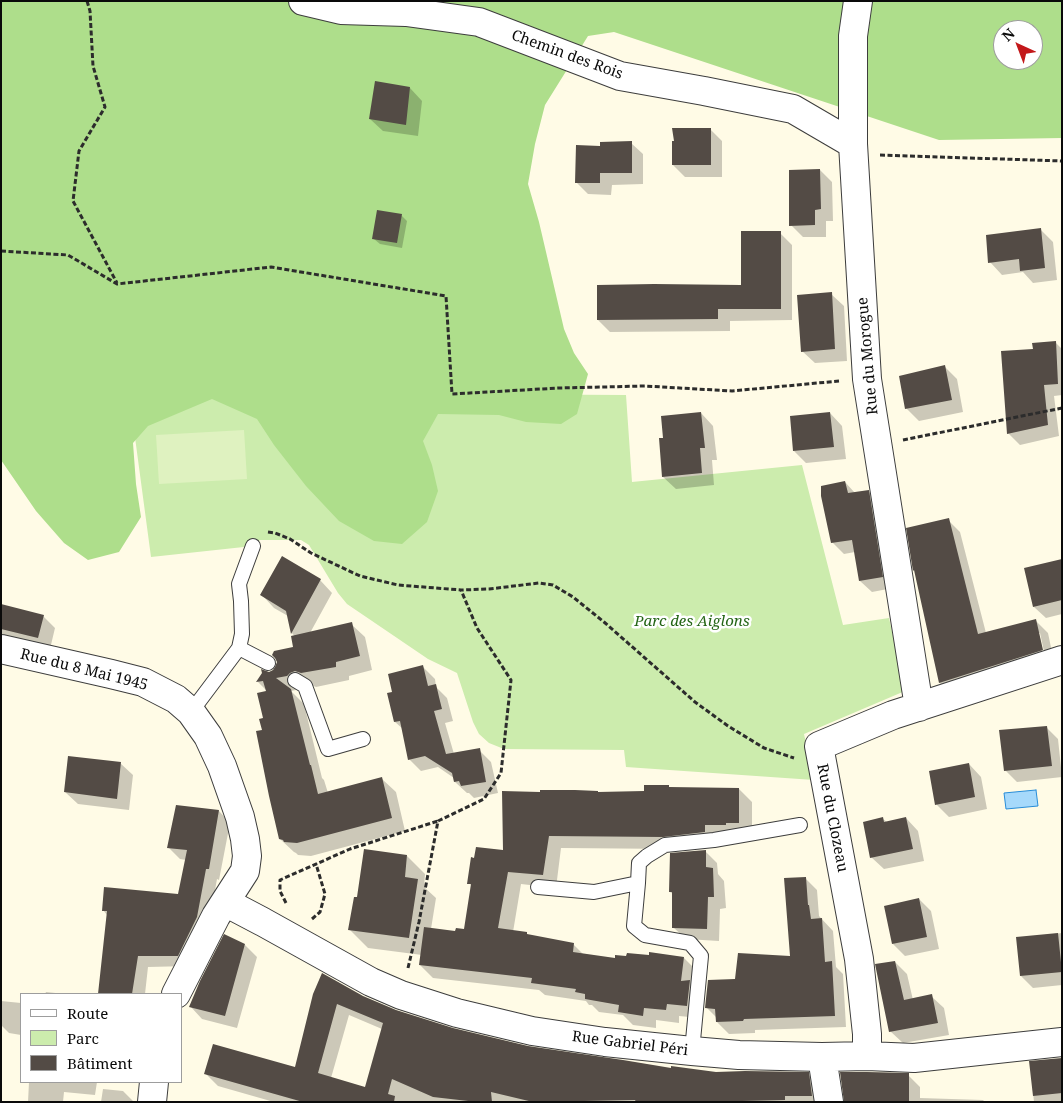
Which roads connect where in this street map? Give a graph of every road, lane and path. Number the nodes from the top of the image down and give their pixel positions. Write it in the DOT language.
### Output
graph roads {
  1 [pos="87,1"];
  2 [pos="303,1"];
  3 [pos="858,1"];
  4 [pos="853,144"];
  5 [pos="1062,161"];
  6 [pos="1,251"];
  7 [pos="117,284"];
  8 [pos="867,379"];
  9 [pos="1062,408"];
  10 [pos="878,445"];
  11 [pos="253,546"];
  12 [pos="461,590"];
  13 [pos="239,648"];
  14 [pos="1,649"];
  15 [pos="1062,660"];
  16 [pos="268,663"];
  17 [pos="295,680"];
  18 [pos="919,707"];
  19 [pos="191,712"];
  20 [pos="363,739"];
  21 [pos="821,760"];
  22 [pos="438,821"];
  23 [pos="800,825"];
  24 [pos="316,864"];
  25 [pos="638,883"];
  26 [pos="538,887"];
  27 [pos="225,902"];
  28 [pos="287,904"];
  29 [pos="311,919"];
  30 [pos="177,993"];
  31 [pos="402,995"];
  32 [pos="1062,1042"];
  33 [pos="692,1051"];
  34 [pos="867,1056"];
  35 [pos="822,1058"];
  36 [pos="154,1083"];
  37 [pos="152,1102"];
  38 [pos="829,1102"];
  1 -- 7 [label="path"];
  2 -- 4 [label="street, Chemin des Rois"];
  3 -- 4 [label="street, Rue du Morogue"];
  4 -- 5 [label="path"];
  4 -- 8 [label="street, Rue du Morogue"];
  6 -- 7 [label="path"];
  7 -- 8 [label="path"];
  8 -- 10 [label="street, Rue du Morogue"];
  9 -- 10 [label="path"];
  10 -- 18 [label="street, Rue du Morogue"];
  11 -- 12 [label="path"];
  11 -- 13 [label="lane"];
  12 -- 21 [label="path"];
  12 -- 22 [label="path"];
  13 -- 16 [label="lane"];
  13 -- 19 [label="lane"];
  14 -- 19 [label="street, Rue du 8 Mai 1945"];
  15 -- 18 [label="street, Rue du Clozeau"];
  17 -- 20 [label="lane"];
  18 -- 21 [label="street, Rue du Clozeau"];
  19 -- 27 [label="street, Rue du 8 Mai 1945"];
  21 -- 34 [label="street, Rue du Clozeau"];
  22 -- 24 [label="path"];
  22 -- 31 [label="path"];
  23 -- 25 [label="lane"];
  24 -- 28 [label="path"];
  24 -- 29 [label="path"];
  25 -- 26 [label="lane"];
  25 -- 33 [label="lane"];
  27 -- 30 [label="street, Rue du 8 Mai 1945"];
  27 -- 31 [label="street, Rue Gabriel Péri"];
  31 -- 33 [label="street, Rue Gabriel Péri"];
  32 -- 34 [label="street, Rue Gabriel Péri"];
  33 -- 35 [label="street, Rue Gabriel Péri"];
  34 -- 35 [label="street, Rue Gabriel Péri"];
  35 -- 38 [label="street"];
  36 -- 37 [label="street"];
}
